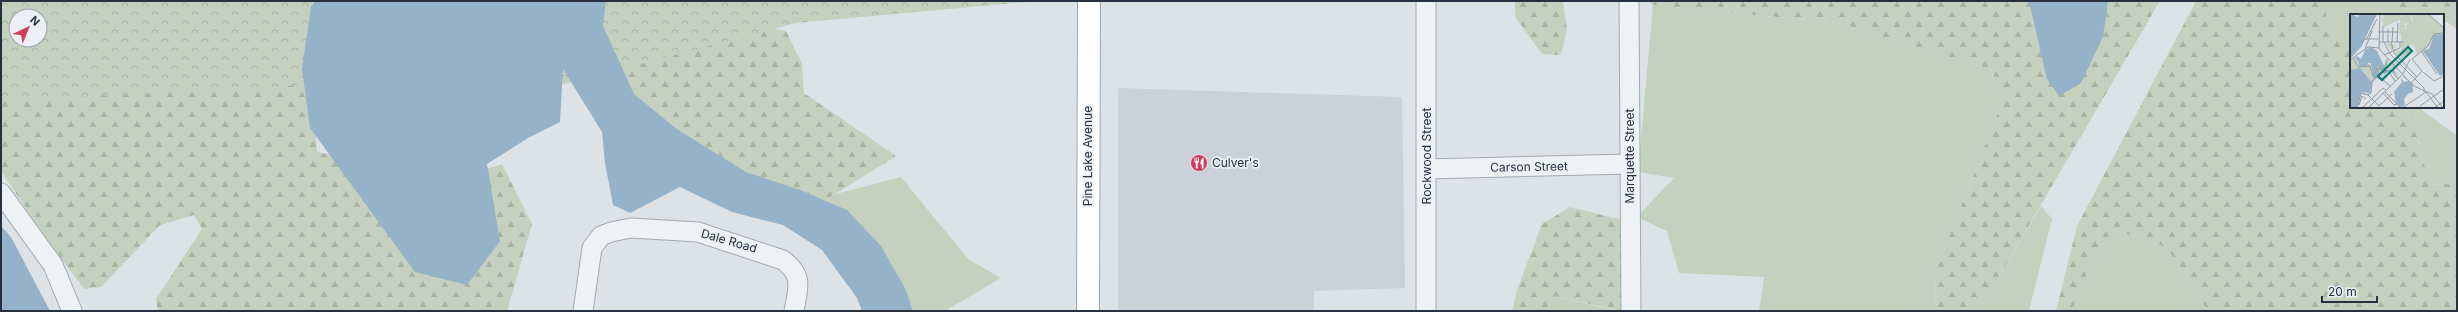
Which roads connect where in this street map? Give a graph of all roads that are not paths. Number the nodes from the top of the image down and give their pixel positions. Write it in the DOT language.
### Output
graph roads {
  1 [pos="1089,1"];
  2 [pos="1426,1"];
  3 [pos="1629,1"];
  4 [pos="1630,164"];
  5 [pos="1428,169"];
  6 [pos="1,193"];
  7 [pos="72,311"];
  8 [pos="583,311"];
  9 [pos="794,311"];
  10 [pos="1088,311"];
  11 [pos="1426,311"];
  12 [pos="1631,311"];
  1 -- 10 [label="main road, Pine Lake Avenue"];
  2 -- 5 [label="street, Rockwood Street"];
  3 -- 4 [label="street, Marquette Street"];
  4 -- 5 [label="street, Carson Street"];
  4 -- 12 [label="street, Marquette Street"];
  5 -- 11 [label="street, Rockwood Street"];
  6 -- 7 [label="street"];
  8 -- 9 [label="street, Dale Road"];
}
